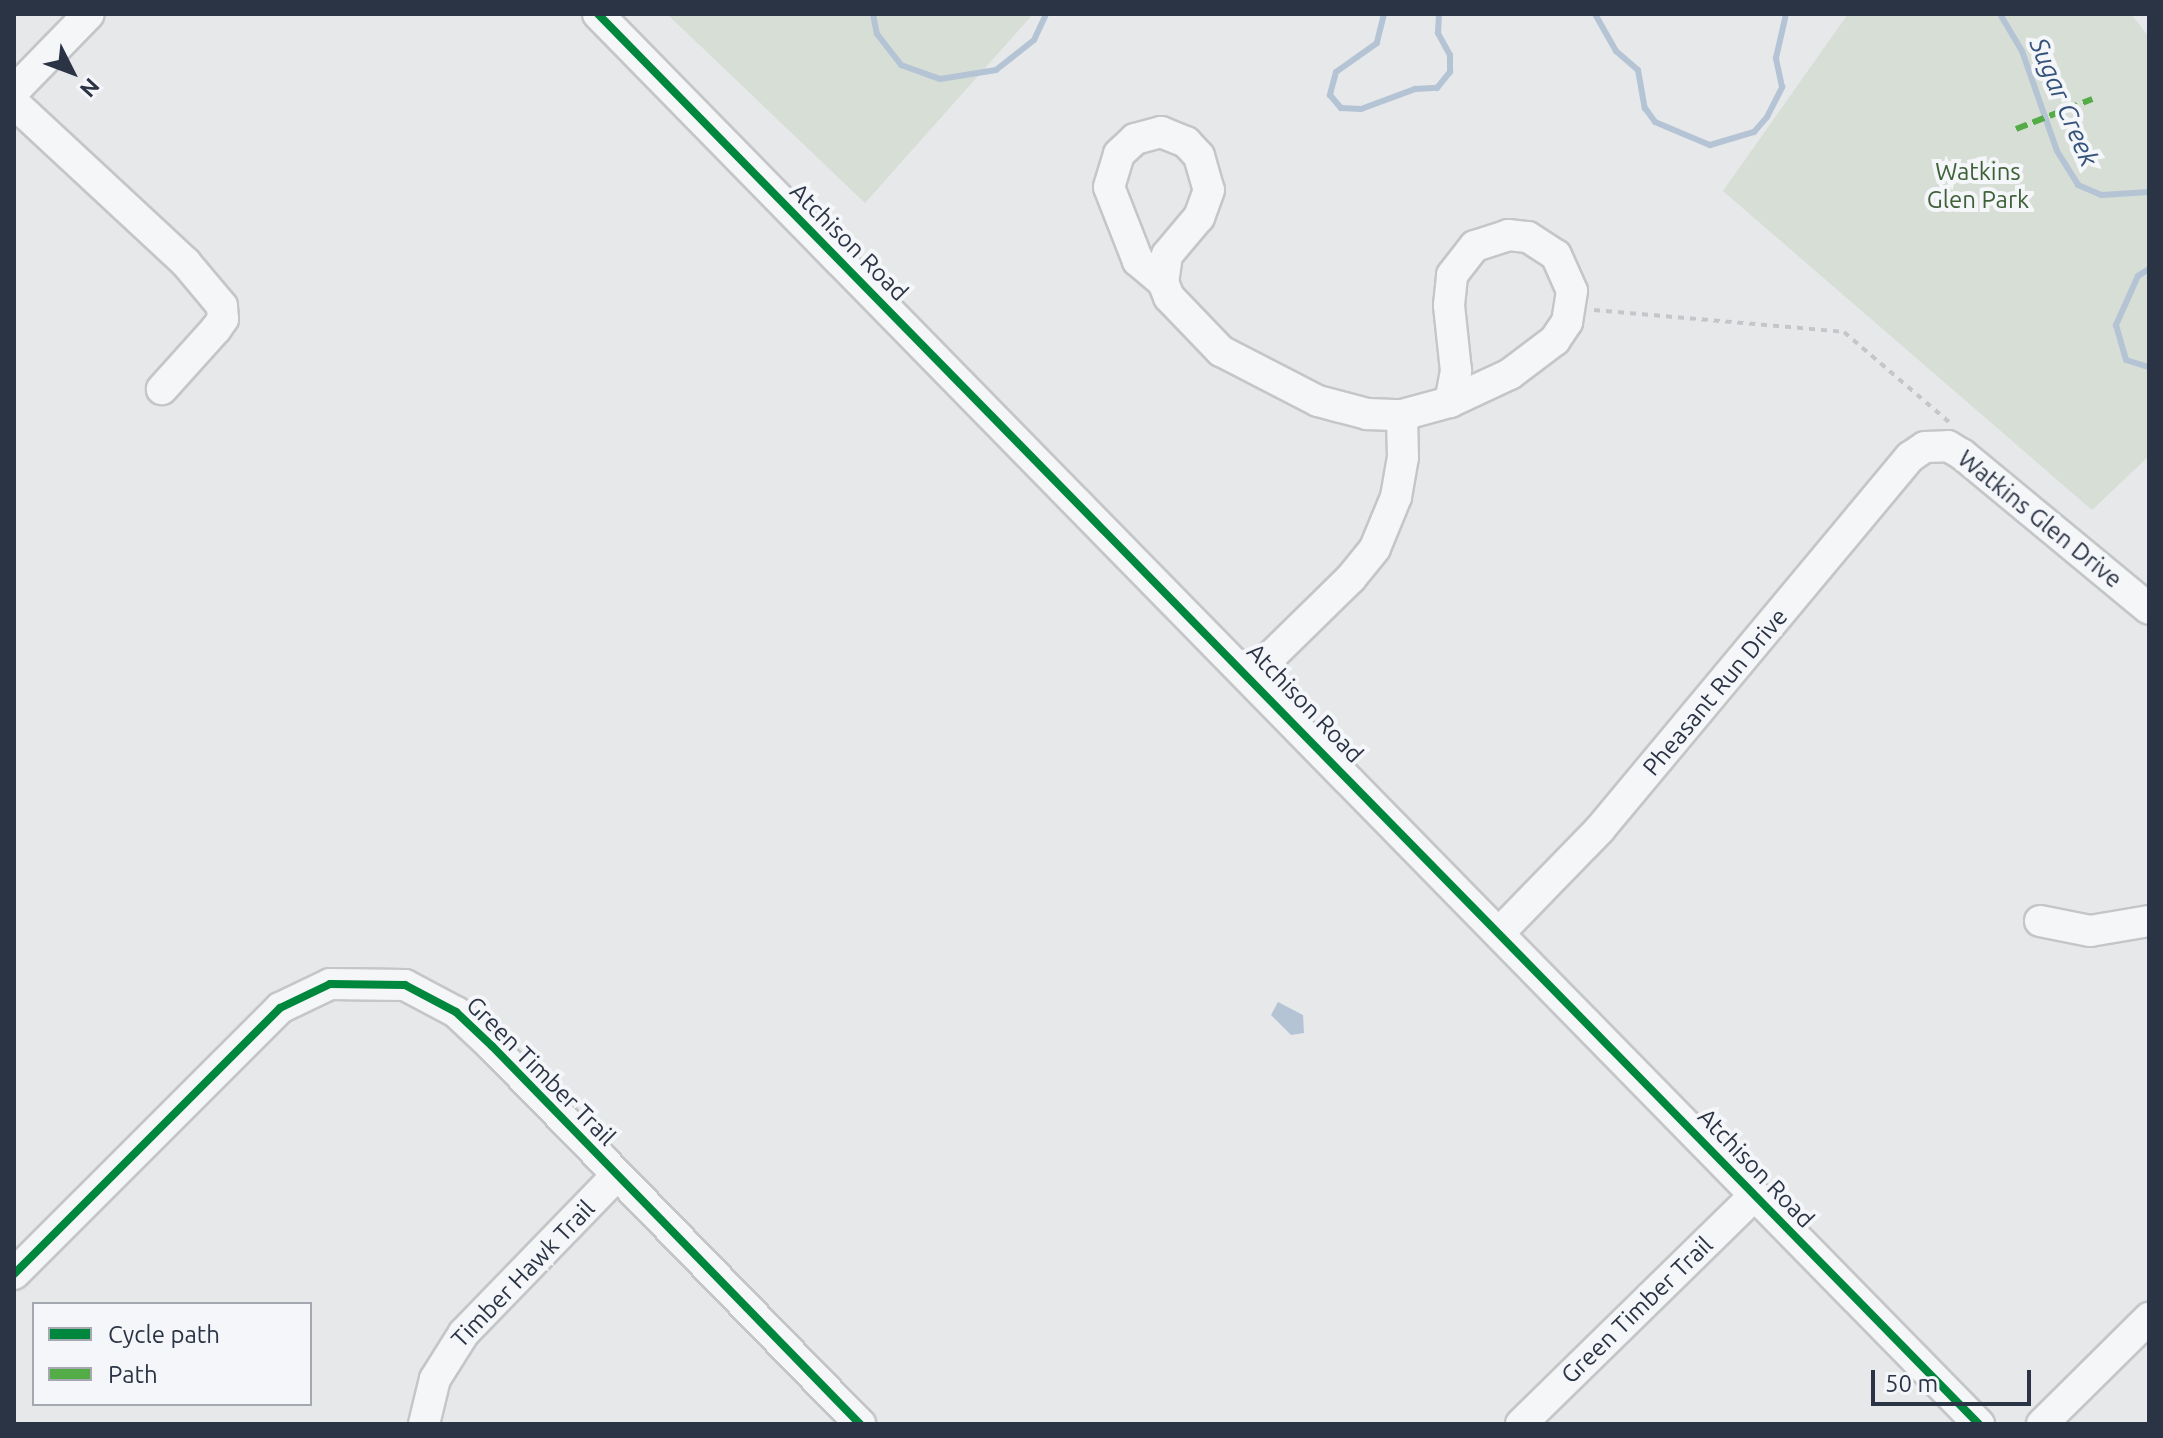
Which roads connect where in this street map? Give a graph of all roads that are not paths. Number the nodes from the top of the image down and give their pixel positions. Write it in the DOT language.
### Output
graph roads {
  1 [pos="89,14"];
  2 [pos="598,14"];
  3 [pos="14,91"];
  4 [pos="14,103"];
  5 [pos="1163,282"];
  6 [pos="162,389"];
  7 [pos="1450,402"];
  8 [pos="1402,415"];
  9 [pos="1925,447"];
  10 [pos="2149,609"];
  11 [pos="1251,676"];
  12 [pos="2040,921"];
  13 [pos="2149,921"];
  14 [pos="1500,932"];
  15 [pos="617,1175"];
  16 [pos="1753,1197"];
  17 [pos="14,1274"];
  18 [pos="2149,1318"];
  19 [pos="424,1424"];
  20 [pos="860,1424"];
  21 [pos="1521,1424"];
  22 [pos="1979,1424"];
  23 [pos="2042,1424"];
  1 -- 3 [label="street"];
  2 -- 11 [label="street, Atchison Road"];
  4 -- 6 [label="street"];
  5 -- 5 [label="street"];
  5 -- 8 [label="street"];
  7 -- 7 [label="street"];
  7 -- 8 [label="street"];
  8 -- 11 [label="street"];
  9 -- 10 [label="street, Watkins Glen Drive"];
  9 -- 14 [label="street, Pheasant Run Drive"];
  11 -- 14 [label="street, Atchison Road"];
  12 -- 13 [label="street"];
  14 -- 16 [label="street, Atchison Road"];
  15 -- 17 [label="street, Green Timber Trail"];
  15 -- 19 [label="street, Timber Hawk Trail"];
  15 -- 20 [label="street, Green Timber Trail"];
  16 -- 21 [label="street, Green Timber Trail"];
  16 -- 22 [label="street, Atchison Road"];
  18 -- 23 [label="street"];
}
